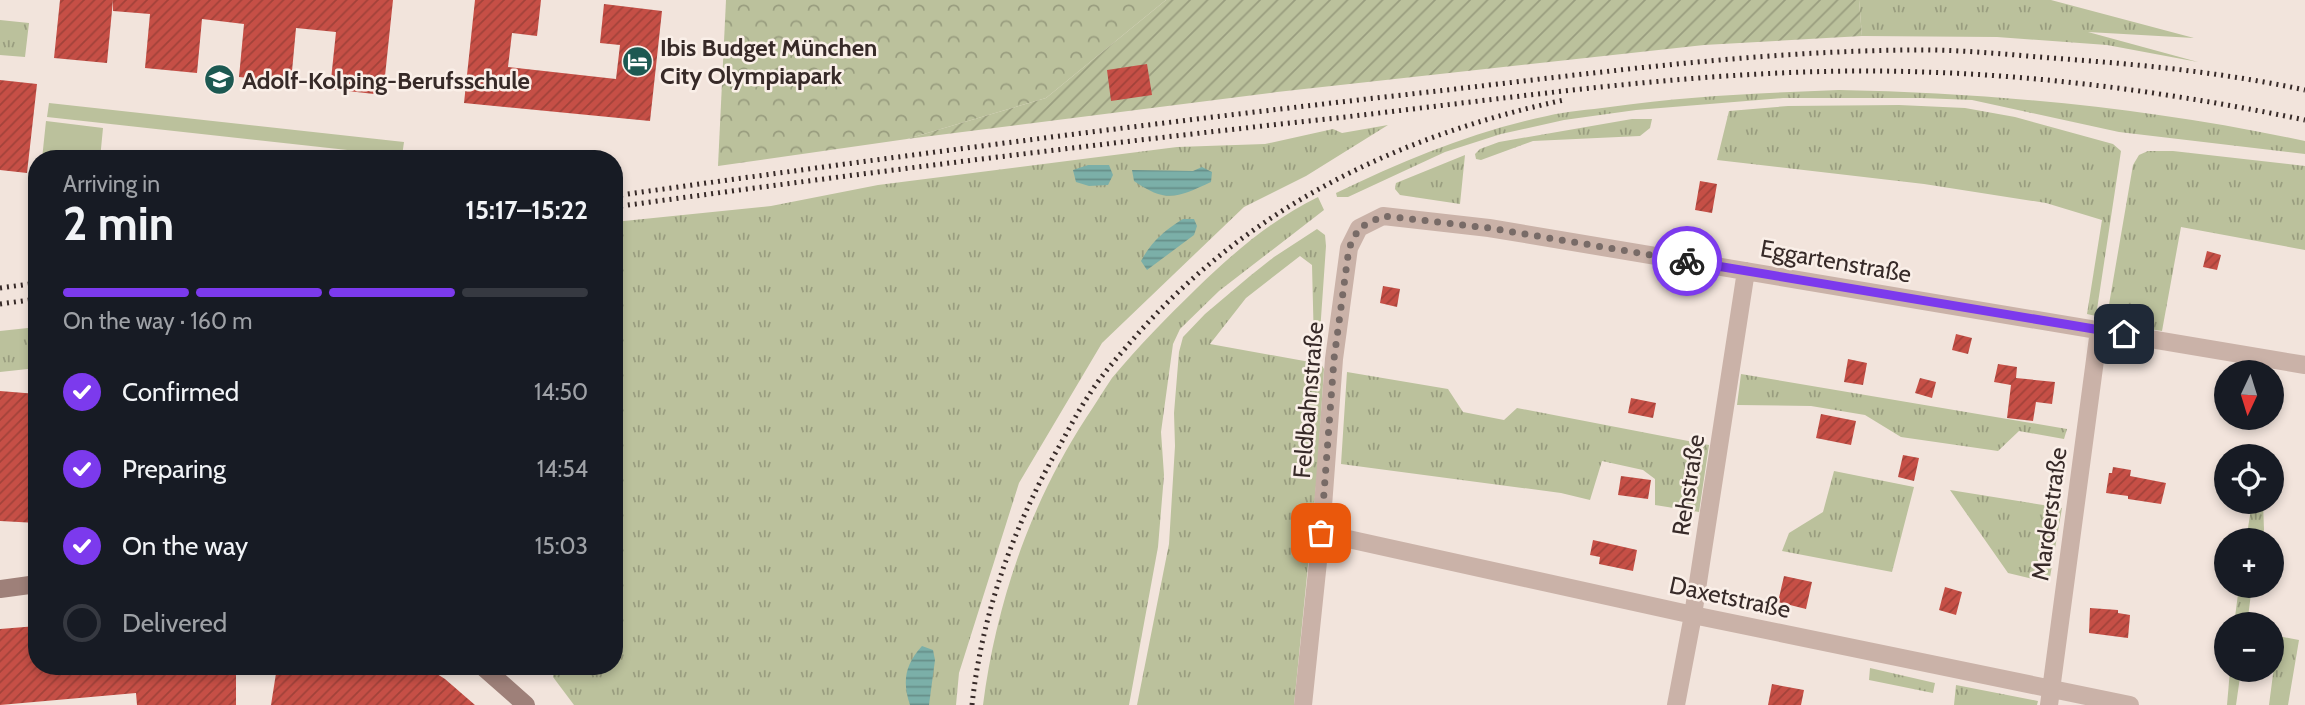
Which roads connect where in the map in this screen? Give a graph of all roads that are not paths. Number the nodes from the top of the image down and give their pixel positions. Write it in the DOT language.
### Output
graph roads {
  1 [pos="1359,228"];
  2 [pos="1746,271"];
  3 [pos="2099,330"];
  4 [pos="2305,365"];
  5 [pos="1321,533"];
  6 [pos="28,585"];
  7 [pos="0,589"];
  8 [pos="1693,615"];
  9 [pos="492,675"];
  10 [pos="2050,696"];
  11 [pos="526,705"];
  12 [pos="1303,705"];
  13 [pos="1676,705"];
  14 [pos="2130,705"];
  1 -- 2 [label="street, Eggartenstraße"];
  1 -- 5 [label="street, Feldbahnstraße"];
  2 -- 3 [label="street, Eggartenstraße"];
  2 -- 8 [label="street, Rehstraße"];
  3 -- 4 [label="street, Eggartenstraße"];
  3 -- 10 [label="street, Marderstraße"];
  5 -- 8 [label="street, Daxetstraße"];
  5 -- 12 [label="street, Feldbahnstraße"];
  6 -- 7 [label="street"];
  8 -- 10 [label="street, Daxetstraße"];
  8 -- 13 [label="street, Rehstraße"];
  9 -- 11 [label="street"];
  10 -- 14 [label="street, Daxetstraße"];
}
